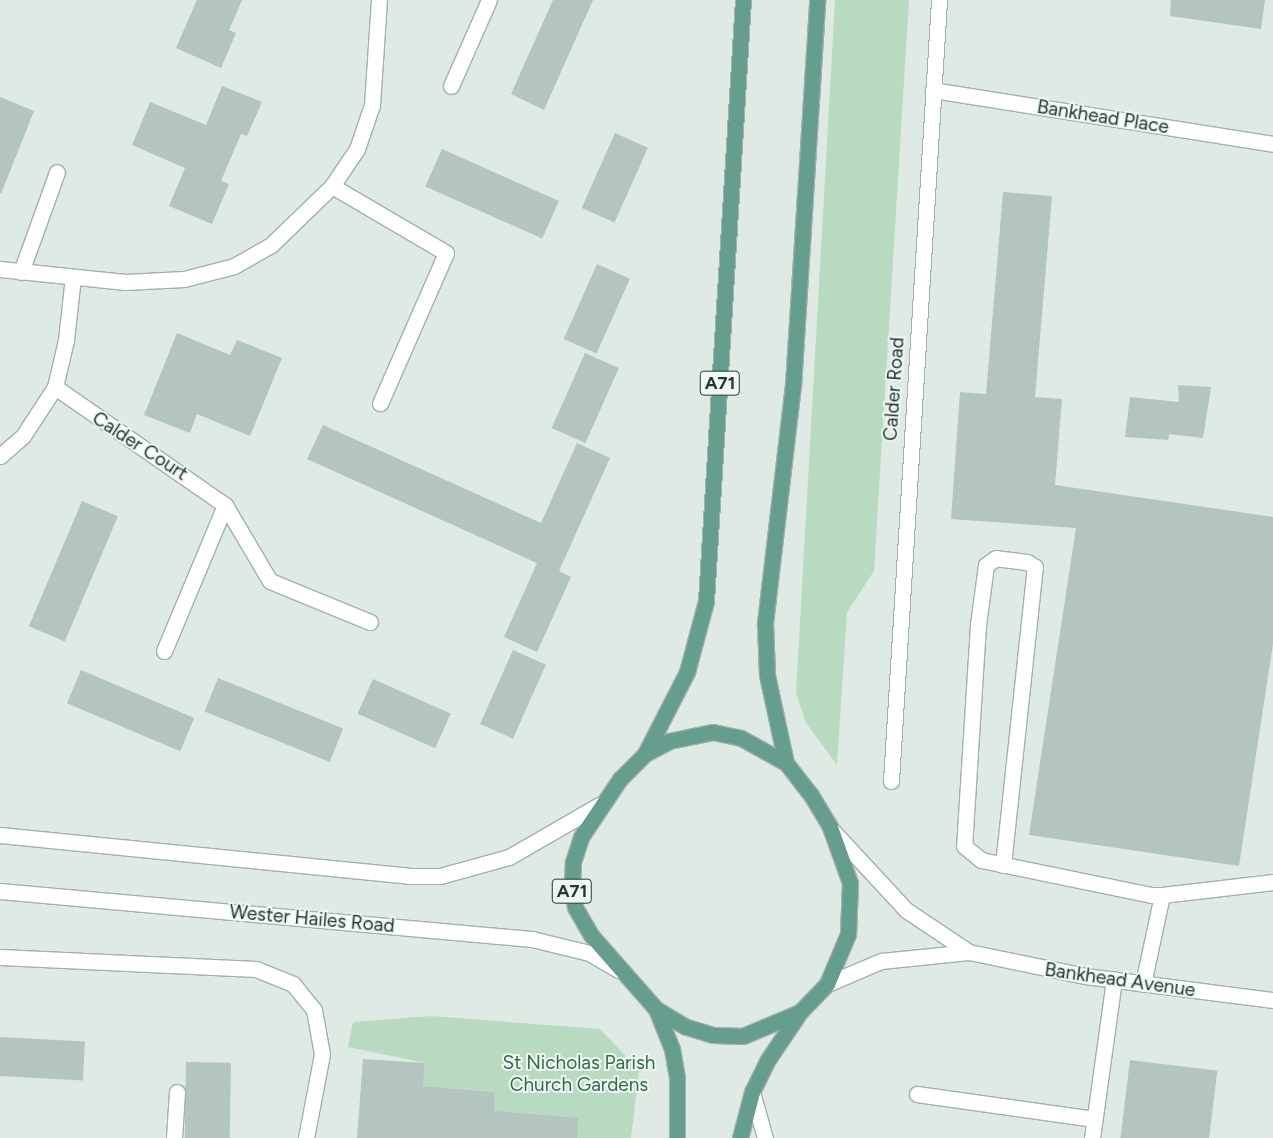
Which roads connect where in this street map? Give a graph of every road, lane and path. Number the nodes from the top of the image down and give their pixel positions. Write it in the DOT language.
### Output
graph roads {
  1 [pos="379,0"];
  2 [pos="489,0"];
  3 [pos="743,0"];
  4 [pos="817,0"];
  5 [pos="939,0"];
  6 [pos="450,86"];
  7 [pos="933,90"];
  8 [pos="1273,144"];
  9 [pos="56,172"];
  10 [pos="332,186"];
  11 [pos="0,269"];
  12 [pos="21,272"];
  13 [pos="73,277"];
  14 [pos="55,387"];
  15 [pos="380,403"];
  16 [pos="0,456"];
  17 [pos="225,505"];
  18 [pos="370,622"];
  19 [pos="164,652"];
  20 [pos="645,754"];
  21 [pos="786,763"];
  22 [pos="891,781"];
  23 [pos="599,805"];
  24 [pos="830,827"];
  25 [pos="0,835"];
  26 [pos="1003,865"];
  27 [pos="1273,882"];
  28 [pos="0,891"];
  29 [pos="1162,895"];
  30 [pos="969,952"];
  31 [pos="0,957"];
  32 [pos="618,970"];
  33 [pos="1114,980"];
  34 [pos="827,984"];
  35 [pos="1143,984"];
  36 [pos="1273,1000"];
  37 [pos="656,1009"];
  38 [pos="800,1012"];
  39 [pos="177,1092"];
  40 [pos="752,1092"];
  41 [pos="917,1094"];
  42 [pos="1094,1119"];
  43 [pos="174,1138"];
  44 [pos="306,1138"];
  45 [pos="677,1138"];
  46 [pos="740,1138"];
  47 [pos="765,1138"];
  48 [pos="1092,1138"];
  1 -- 10 [label="street"];
  2 -- 6 [label="street"];
  3 -- 20 [label="main road, A71"];
  4 -- 21 [label="main road, A71"];
  5 -- 7 [label="street, Calder Road"];
  7 -- 8 [label="street, Bankhead Place"];
  7 -- 22 [label="street, Calder Road"];
  9 -- 12 [label="street"];
  10 -- 13 [label="street"];
  10 -- 15 [label="street"];
  11 -- 12 [label="street"];
  12 -- 13 [label="street"];
  13 -- 14 [label="street"];
  14 -- 16 [label="street"];
  14 -- 17 [label="street, Calder Court"];
  17 -- 18 [label="street, Calder Court"];
  17 -- 19 [label="street"];
  20 -- 21 [label="main road, A71"];
  20 -- 23 [label="main road, A71"];
  21 -- 24 [label="main road, A71"];
  23 -- 25 [label="street"];
  23 -- 32 [label="main road, A71"];
  24 -- 30 [label="street, Bankhead Avenue"];
  24 -- 34 [label="main road, A71"];
  26 -- 26 [label="street"];
  26 -- 29 [label="street"];
  27 -- 29 [label="street"];
  28 -- 32 [label="street, Wester Hailes Road"];
  29 -- 35 [label="street"];
  30 -- 33 [label="street, Bankhead Avenue"];
  30 -- 34 [label="street, Bankhead Avenue"];
  31 -- 44 [label="street"];
  32 -- 37 [label="main road, A71"];
  33 -- 35 [label="street, Bankhead Avenue"];
  33 -- 42 [label="street"];
  34 -- 38 [label="main road, A71"];
  35 -- 36 [label="street, Bankhead Avenue"];
  37 -- 38 [label="main road, A71"];
  37 -- 45 [label="main road, A71"];
  38 -- 40 [label="main road, A71"];
  39 -- 43 [label="street"];
  40 -- 46 [label="main road, A71"];
  40 -- 47 [label="street"];
  41 -- 42 [label="street"];
  42 -- 48 [label="street"];
}
